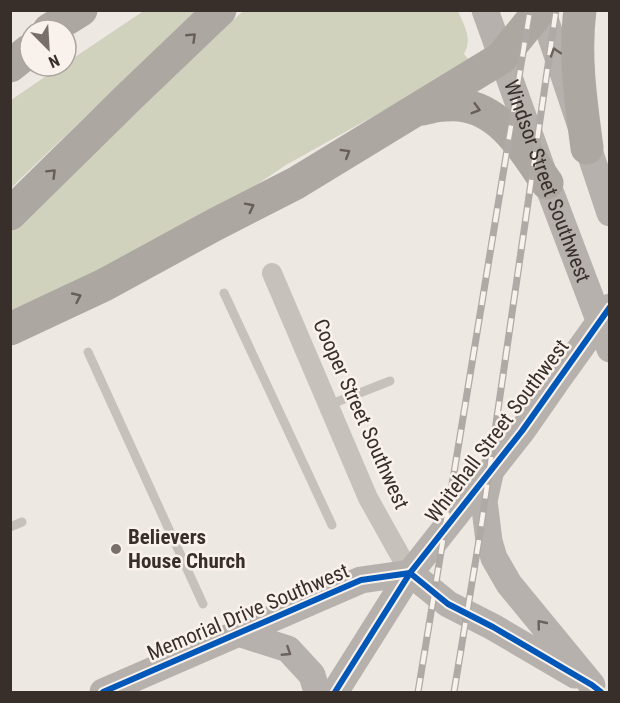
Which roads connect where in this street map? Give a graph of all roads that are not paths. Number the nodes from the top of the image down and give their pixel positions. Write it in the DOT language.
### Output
graph roads {
  1 [pos="220,10"];
  2 [pos="485,10"];
  3 [pos="541,10"];
  4 [pos="580,10"];
  5 [pos="501,58"];
  6 [pos="418,110"];
  7 [pos="587,148"];
  8 [pos="547,183"];
  9 [pos="609,213"];
  10 [pos="10,214"];
  11 [pos="272,273"];
  12 [pos="224,293"];
  13 [pos="609,307"];
  14 [pos="18,326"];
  15 [pos="609,349"];
  16 [pos="88,352"];
  17 [pos="390,381"];
  18 [pos="329,405"];
  19 [pos="490,470"];
  20 [pos="22,522"];
  21 [pos="332,525"];
  22 [pos="10,527"];
  23 [pos="410,573"];
  24 [pos="203,604"];
  25 [pos="238,633"];
  26 [pos="597,689"];
  27 [pos="103,693"];
  28 [pos="316,693"];
  29 [pos="335,693"];
  10 -- 1 [label="highway, one-way"];
  2 -- 5 [label="street, Windsor Street Southwest"];
  3 -- 5 [label="highway"];
  7 -- 3 [label="street, one-way"];
  4 -- 7 [label="highway"];
  5 -- 6 [label="highway"];
  5 -- 8 [label="street, Windsor Street Southwest"];
  6 -- 8 [label="highway, one-way"];
  14 -- 6 [label="highway, one-way"];
  7 -- 9 [label="street"];
  8 -- 15 [label="street, Windsor Street Southwest"];
  11 -- 18 [label="street, Cooper Street Southwest"];
  12 -- 21 [label="lane"];
  13 -- 19 [label="street, Whitehall Street Southwest, bridge"];
  16 -- 24 [label="lane"];
  17 -- 18 [label="lane"];
  18 -- 23 [label="street, Cooper Street Southwest"];
  19 -- 23 [label="street, Whitehall Street Southwest"];
  26 -- 19 [label="street, one-way"];
  20 -- 22 [label="lane"];
  23 -- 25 [label="street, Memorial Drive Southwest"];
  23 -- 26 [label="street"];
  23 -- 29 [label="street, Whitehall Street Southwest"];
  25 -- 27 [label="street, Memorial Drive Southwest"];
  25 -- 28 [label="street, one-way"];
}
